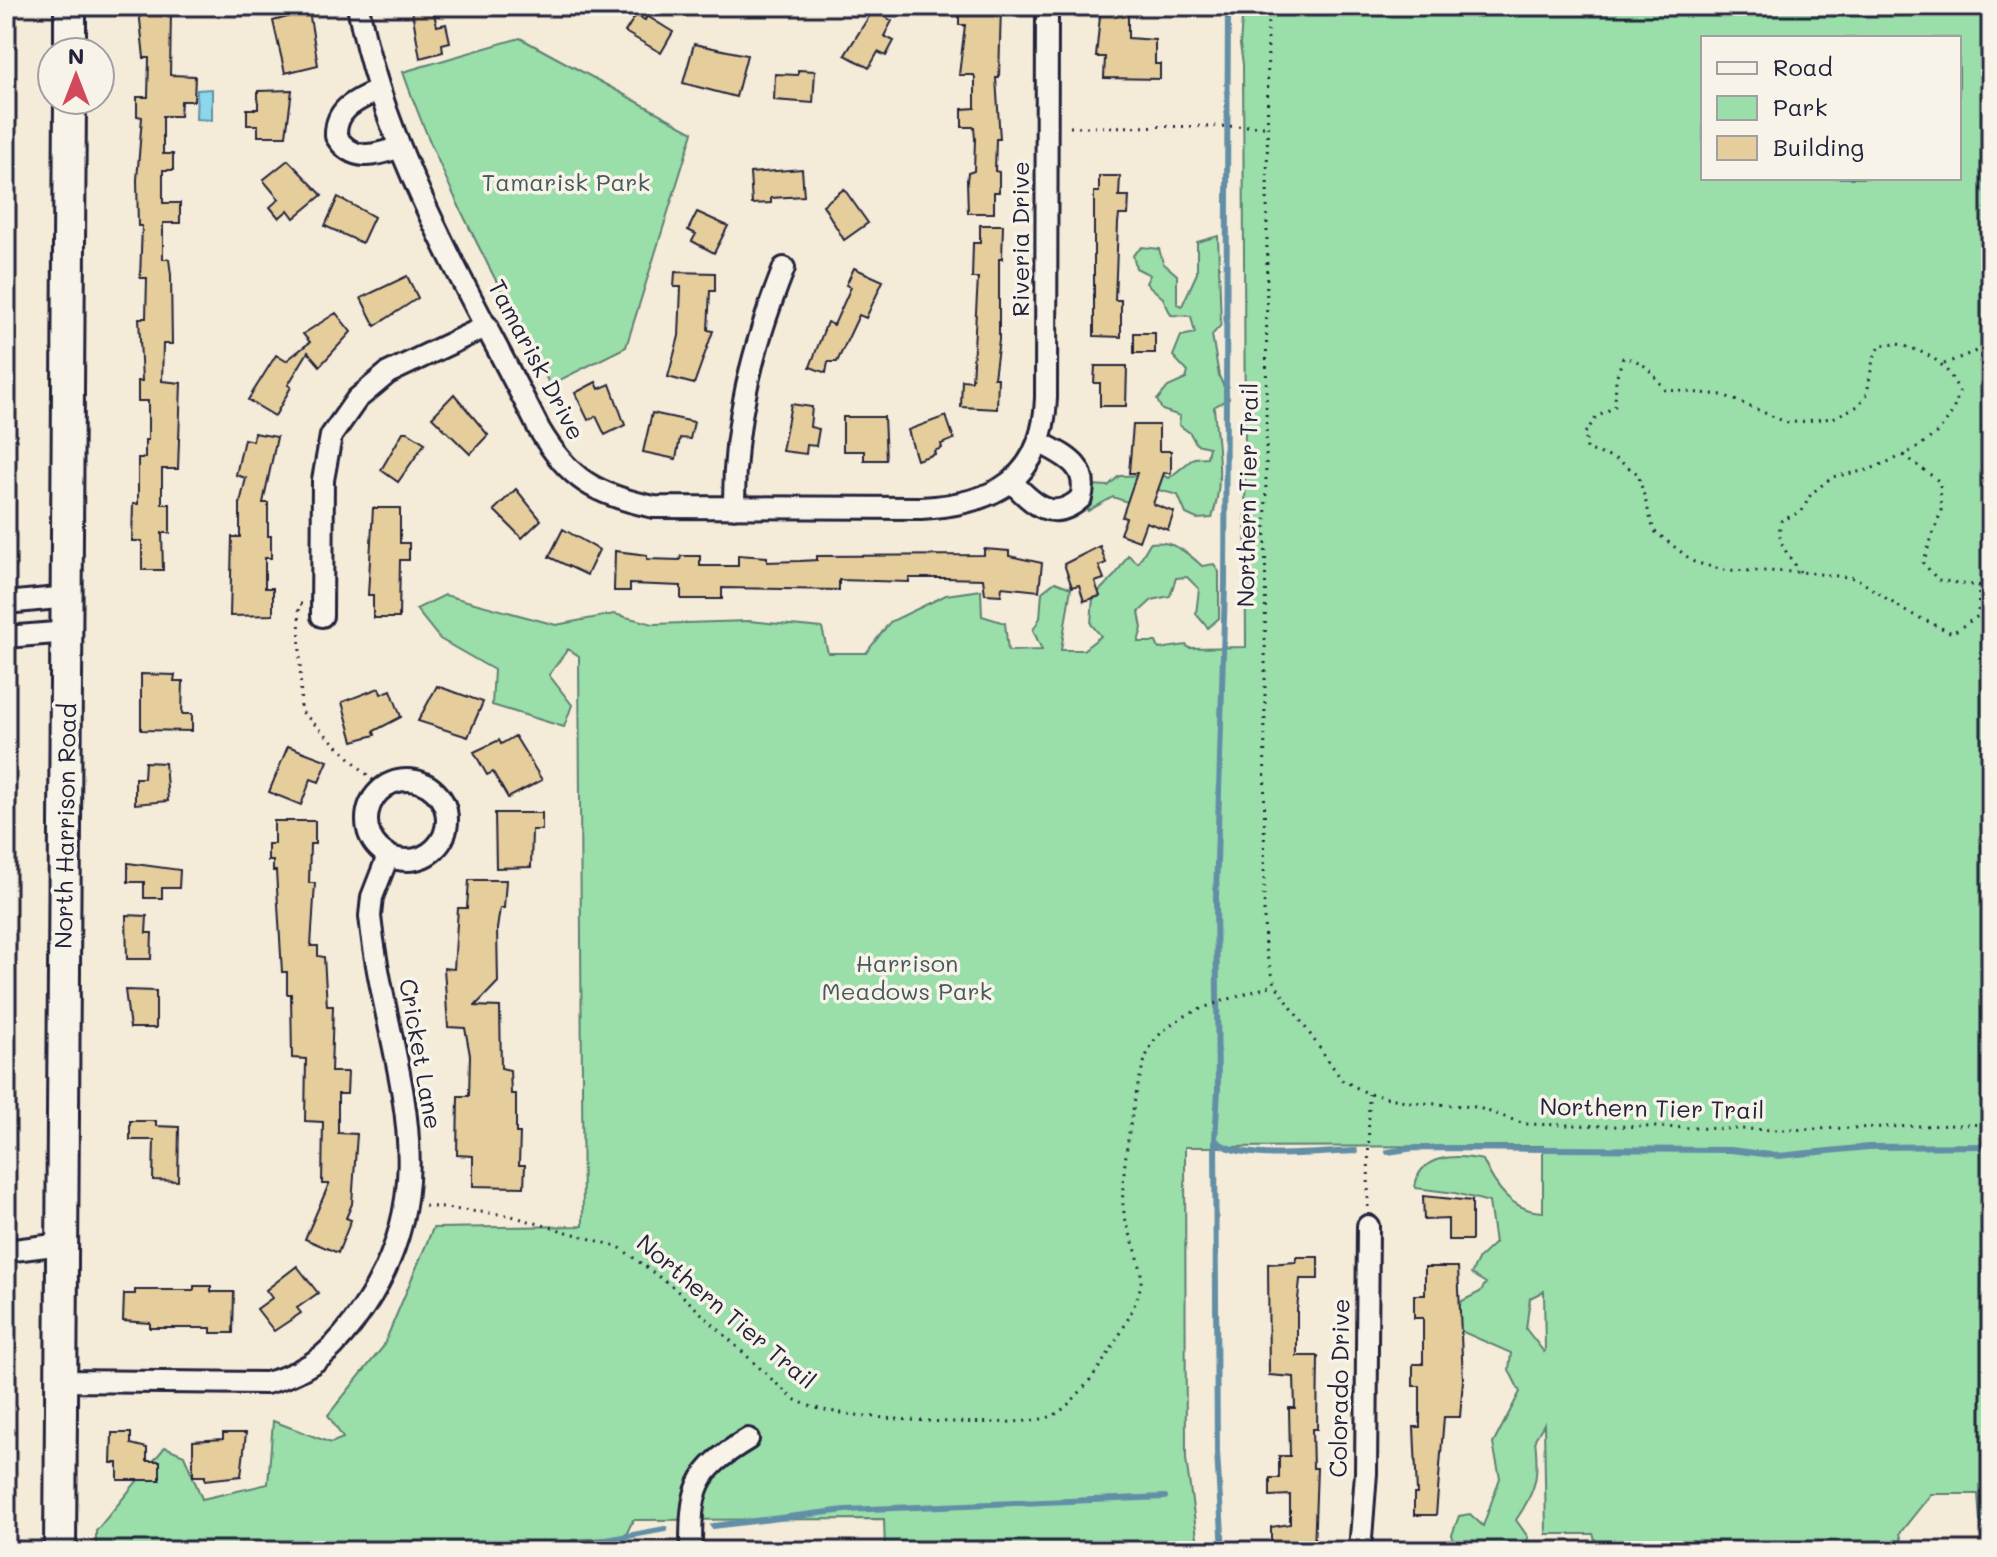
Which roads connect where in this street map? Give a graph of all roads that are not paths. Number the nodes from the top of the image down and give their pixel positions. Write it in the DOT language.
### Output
graph roads {
  1 [pos="70,6"];
  2 [pos="358,6"];
  3 [pos="1047,6"];
  4 [pos="70,36"];
  5 [pos="379,90"];
  6 [pos="70,116"];
  7 [pos="400,147"];
  8 [pos="784,268"];
  9 [pos="487,326"];
  10 [pos="1041,443"];
  11 [pos="1019,474"];
  12 [pos="734,508"];
  13 [pos="68,597"];
  14 [pos="6,603"];
  15 [pos="322,610"];
  16 [pos="68,632"];
  17 [pos="6,637"];
  18 [pos="388,856"];
  19 [pos="1368,1226"];
  20 [pos="62,1244"];
  21 [pos="6,1251"];
  22 [pos="62,1381"];
  23 [pos="748,1439"];
  24 [pos="60,1551"];
  25 [pos="691,1551"];
  26 [pos="1360,1551"];
  1 -- 4 [label="street"];
  2 -- 5 [label="street, Tamarisk Drive"];
  3 -- 10 [label="street, Riveria Drive"];
  5 -- 7 [label="street, Tamarisk Drive"];
  5 -- 7 [label="street"];
  6 -- 13 [label="street, North Harrison Road"];
  7 -- 9 [label="street, Tamarisk Drive"];
  8 -- 12 [label="street"];
  9 -- 12 [label="street, Tamarisk Drive"];
  9 -- 15 [label="street"];
  10 -- 11 [label="street, Riveria Drive"];
  10 -- 11 [label="street"];
  11 -- 12 [label="street, Tamarisk Drive"];
  13 -- 14 [label="street"];
  13 -- 16 [label="street, North Harrison Road"];
  16 -- 17 [label="street"];
  16 -- 20 [label="street, North Harrison Road"];
  18 -- 18 [label="street"];
  18 -- 22 [label="street, Cricket Lane"];
  19 -- 26 [label="street, Colorado Drive"];
  20 -- 21 [label="street"];
  20 -- 22 [label="street, North Harrison Road"];
  22 -- 24 [label="street, North Harrison Road"];
  23 -- 25 [label="street"];
}
